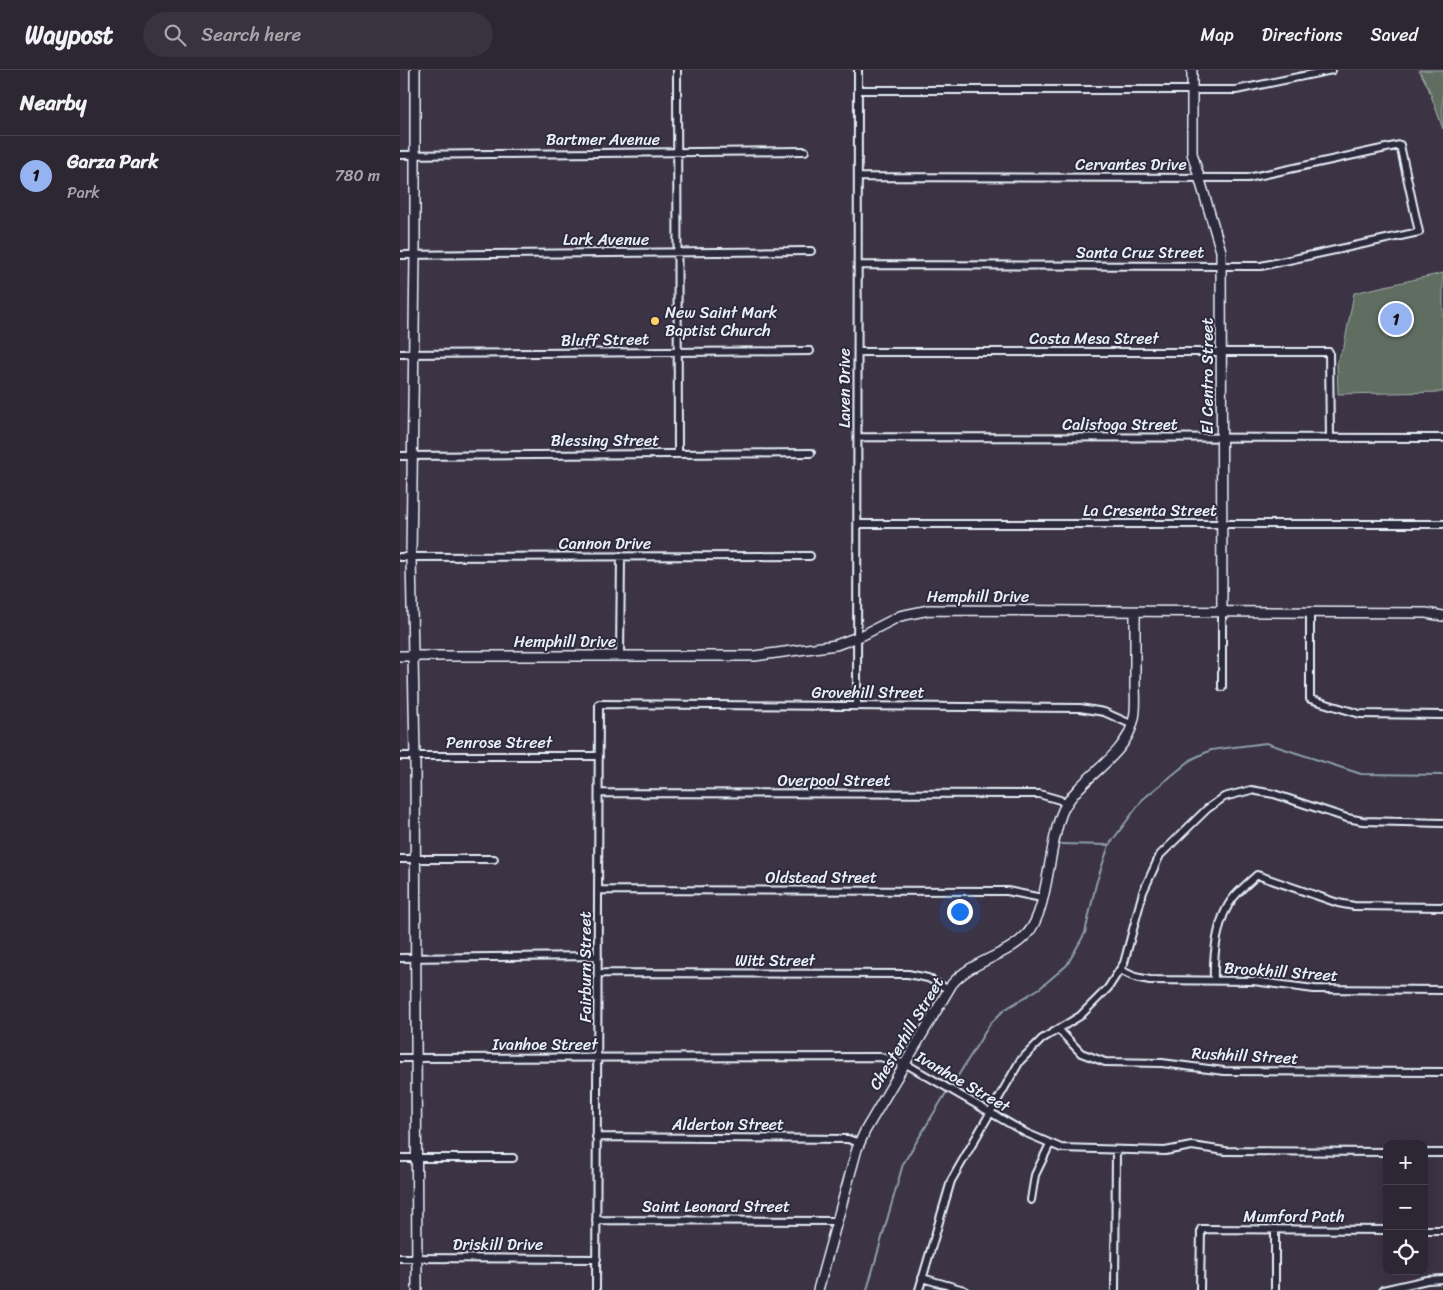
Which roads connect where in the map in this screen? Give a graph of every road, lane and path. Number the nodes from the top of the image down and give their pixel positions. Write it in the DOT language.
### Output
graph roads {
  1 [pos="415,70"];
  2 [pos="677,70"];
  3 [pos="858,70"];
  4 [pos="1192,70"];
  5 [pos="1332,70"];
  6 [pos="858,90"];
  7 [pos="1191,90"];
  8 [pos="806,151"];
  9 [pos="677,153"];
  10 [pos="400,155"];
  11 [pos="416,155"];
  12 [pos="858,177"];
  13 [pos="1199,177"];
  14 [pos="1419,232"];
  15 [pos="811,251"];
  16 [pos="677,252"];
  17 [pos="400,255"];
  18 [pos="415,255"];
  19 [pos="858,265"];
  20 [pos="1222,266"];
  21 [pos="810,351"];
  22 [pos="678,352"];
  23 [pos="858,352"];
  24 [pos="1222,352"];
  25 [pos="400,354"];
  26 [pos="414,354"];
  27 [pos="858,438"];
  28 [pos="1222,438"];
  29 [pos="1330,438"];
  30 [pos="1443,438"];
  31 [pos="810,453"];
  32 [pos="678,454"];
  33 [pos="400,456"];
  34 [pos="411,456"];
  35 [pos="858,524"];
  36 [pos="1222,524"];
  37 [pos="1443,524"];
  38 [pos="621,556"];
  39 [pos="810,556"];
  40 [pos="400,557"];
  41 [pos="411,557"];
  42 [pos="1135,612"];
  43 [pos="1222,612"];
  44 [pos="1310,612"];
  45 [pos="1443,616"];
  46 [pos="858,637"];
  47 [pos="400,656"];
  48 [pos="413,656"];
  49 [pos="620,656"];
  50 [pos="1222,687"];
  51 [pos="599,704"];
  52 [pos="857,706"];
  53 [pos="1443,714"];
  54 [pos="1133,725"];
  55 [pos="400,756"];
  56 [pos="415,756"];
  57 [pos="599,756"];
  58 [pos="599,793"];
  59 [pos="1066,805"];
  60 [pos="1443,823"];
  61 [pos="400,859"];
  62 [pos="415,859"];
  63 [pos="494,859"];
  64 [pos="599,890"];
  65 [pos="1042,898"];
  66 [pos="1443,907"];
  67 [pos="598,956"];
  68 [pos="400,958"];
  69 [pos="416,958"];
  70 [pos="1120,970"];
  71 [pos="598,973"];
  72 [pos="1214,980"];
  73 [pos="948,990"];
  74 [pos="1443,990"];
  75 [pos="1059,1030"];
  76 [pos="598,1057"];
  77 [pos="400,1058"];
  78 [pos="416,1058"];
  79 [pos="906,1064"];
  80 [pos="1443,1072"];
  81 [pos="990,1113"];
  82 [pos="596,1137"];
  83 [pos="859,1143"];
  84 [pos="1050,1144"];
  85 [pos="1116,1150"];
  86 [pos="1383,1152"];
  87 [pos="1428,1153"];
  88 [pos="1443,1153"];
  89 [pos="400,1158"];
  90 [pos="417,1158"];
  91 [pos="513,1158"];
  92 [pos="1031,1200"];
  93 [pos="596,1220"];
  94 [pos="837,1221"];
  95 [pos="1275,1229"];
  96 [pos="1383,1230"];
  97 [pos="1428,1230"];
  98 [pos="1443,1230"];
  99 [pos="400,1258"];
  100 [pos="417,1258"];
  101 [pos="597,1259"];
  102 [pos="922,1278"];
  103 [pos="1443,1279"];
  104 [pos="417,1290"];
  105 [pos="596,1290"];
  106 [pos="818,1290"];
  107 [pos="919,1290"];
  108 [pos="964,1290"];
  109 [pos="1115,1290"];
  110 [pos="1200,1290"];
  111 [pos="1275,1290"];
  112 [pos="1383,1290"];
  1 -- 11 [label="street"];
  2 -- 9 [label="street"];
  3 -- 6 [label="street, Laven Drive"];
  4 -- 7 [label="street, El Centro Street"];
  5 -- 7 [label="street"];
  6 -- 7 [label="street"];
  6 -- 12 [label="street, Laven Drive"];
  7 -- 13 [label="street, El Centro Street"];
  8 -- 9 [label="street, Bartmer Avenue"];
  9 -- 11 [label="street, Bartmer Avenue"];
  9 -- 16 [label="street"];
  10 -- 11 [label="street, Bartmer Avenue"];
  11 -- 18 [label="street"];
  12 -- 13 [label="street, Cervantes Drive"];
  12 -- 19 [label="street, Laven Drive"];
  13 -- 14 [label="street, Cervantes Drive"];
  13 -- 20 [label="street, El Centro Street"];
  14 -- 20 [label="street, Santa Cruz Street"];
  15 -- 16 [label="street, Lark Avenue"];
  16 -- 18 [label="street, Lark Avenue"];
  16 -- 22 [label="street"];
  17 -- 18 [label="street, Lark Avenue"];
  18 -- 26 [label="street"];
  19 -- 20 [label="street, Santa Cruz Street"];
  19 -- 23 [label="street, Laven Drive"];
  20 -- 24 [label="street, El Centro Street"];
  21 -- 22 [label="street, Bluff Street"];
  22 -- 26 [label="street, Bluff Street"];
  22 -- 32 [label="street"];
  23 -- 24 [label="street, Costa Mesa Street"];
  23 -- 27 [label="street, Laven Drive"];
  24 -- 28 [label="street, El Centro Street"];
  24 -- 29 [label="street, Costa Mesa Street"];
  25 -- 26 [label="street, Bluff Street"];
  26 -- 34 [label="street"];
  27 -- 28 [label="street, Calistoga Street"];
  27 -- 35 [label="street, Laven Drive"];
  28 -- 29 [label="street, Calistoga Street"];
  28 -- 36 [label="street, El Centro Street"];
  29 -- 30 [label="street, Calistoga Street"];
  31 -- 32 [label="street, Blessing Street"];
  32 -- 34 [label="street, Blessing Street"];
  33 -- 34 [label="street, Blessing Street"];
  34 -- 41 [label="street"];
  35 -- 36 [label="street, La Cresenta Street"];
  35 -- 46 [label="street, Laven Drive"];
  36 -- 37 [label="street, La Cresenta Street"];
  36 -- 43 [label="street, El Centro Street"];
  38 -- 39 [label="street, Cannon Drive"];
  38 -- 41 [label="street, Cannon Drive"];
  38 -- 49 [label="street"];
  40 -- 41 [label="street, Cannon Drive"];
  41 -- 48 [label="street"];
  42 -- 43 [label="street, Hemphill Drive"];
  42 -- 46 [label="street, Hemphill Drive"];
  42 -- 54 [label="street, Chesterhill Street"];
  43 -- 44 [label="street, Hemphill Drive"];
  43 -- 50 [label="street, El Centro Street"];
  44 -- 45 [label="street, Hemphill Drive"];
  44 -- 53 [label="street"];
  46 -- 49 [label="street, Hemphill Drive"];
  46 -- 52 [label="street, Laven Drive"];
  47 -- 48 [label="street, Hemphill Drive"];
  48 -- 49 [label="street, Hemphill Drive"];
  48 -- 56 [label="street"];
  51 -- 52 [label="street, Grovehill Street"];
  51 -- 57 [label="street, Fairburn Street"];
  52 -- 54 [label="street, Grovehill Street"];
  54 -- 59 [label="street, Chesterhill Street"];
  55 -- 56 [label="street, Penrose Street"];
  56 -- 57 [label="street, Penrose Street"];
  56 -- 62 [label="street"];
  57 -- 58 [label="street, Fairburn Street"];
  58 -- 59 [label="street, Overpool Street"];
  58 -- 64 [label="street, Fairburn Street"];
  59 -- 65 [label="street, Chesterhill Street"];
  60 -- 70 [label="street"];
  61 -- 62 [label="street"];
  62 -- 63 [label="street"];
  62 -- 69 [label="street"];
  64 -- 65 [label="street, Oldstead Street"];
  64 -- 67 [label="street, Fairburn Street"];
  65 -- 73 [label="street, Chesterhill Street"];
  66 -- 72 [label="street"];
  67 -- 69 [label="street"];
  67 -- 71 [label="street, Fairburn Street"];
  68 -- 69 [label="street"];
  69 -- 78 [label="street"];
  70 -- 72 [label="street, Brookhill Street"];
  70 -- 75 [label="street"];
  71 -- 73 [label="street, Witt Street"];
  71 -- 76 [label="street, Fairburn Street"];
  72 -- 74 [label="street, Brookhill Street"];
  73 -- 79 [label="street, Chesterhill Street"];
  75 -- 80 [label="street, Rushhill Street"];
  75 -- 81 [label="street"];
  76 -- 78 [label="street, Ivanhoe Street"];
  76 -- 79 [label="street, Ivanhoe Street"];
  76 -- 82 [label="street, Fairburn Street"];
  77 -- 78 [label="street, Ivanhoe Street"];
  78 -- 90 [label="street"];
  79 -- 81 [label="street, Ivanhoe Street"];
  79 -- 83 [label="street, Chesterhill Street"];
  81 -- 84 [label="street, Ivanhoe Street"];
  81 -- 102 [label="street"];
  82 -- 83 [label="street, Alderton Street"];
  82 -- 93 [label="street, Fairburn Street"];
  83 -- 94 [label="street, Chesterhill Street"];
  84 -- 85 [label="street, Ivanhoe Street"];
  84 -- 92 [label="street"];
  85 -- 86 [label="street, Ivanhoe Street"];
  85 -- 109 [label="street"];
  87 -- 88 [label="street"];
  89 -- 90 [label="street"];
  90 -- 91 [label="street"];
  90 -- 100 [label="street"];
  93 -- 94 [label="street, Saint Leonard Street"];
  93 -- 101 [label="street, Fairburn Street"];
  94 -- 106 [label="street, Chesterhill Street"];
  95 -- 96 [label="street, Mumford Path"];
  95 -- 110 [label="street, Mumford Path"];
  95 -- 111 [label="street"];
  97 -- 98 [label="street"];
  99 -- 100 [label="street, Driskill Drive"];
  100 -- 101 [label="street, Driskill Drive"];
  100 -- 104 [label="street"];
  101 -- 105 [label="street, Fairburn Street"];
  102 -- 107 [label="street"];
  102 -- 108 [label="street"];
  103 -- 112 [label="street"];
}
